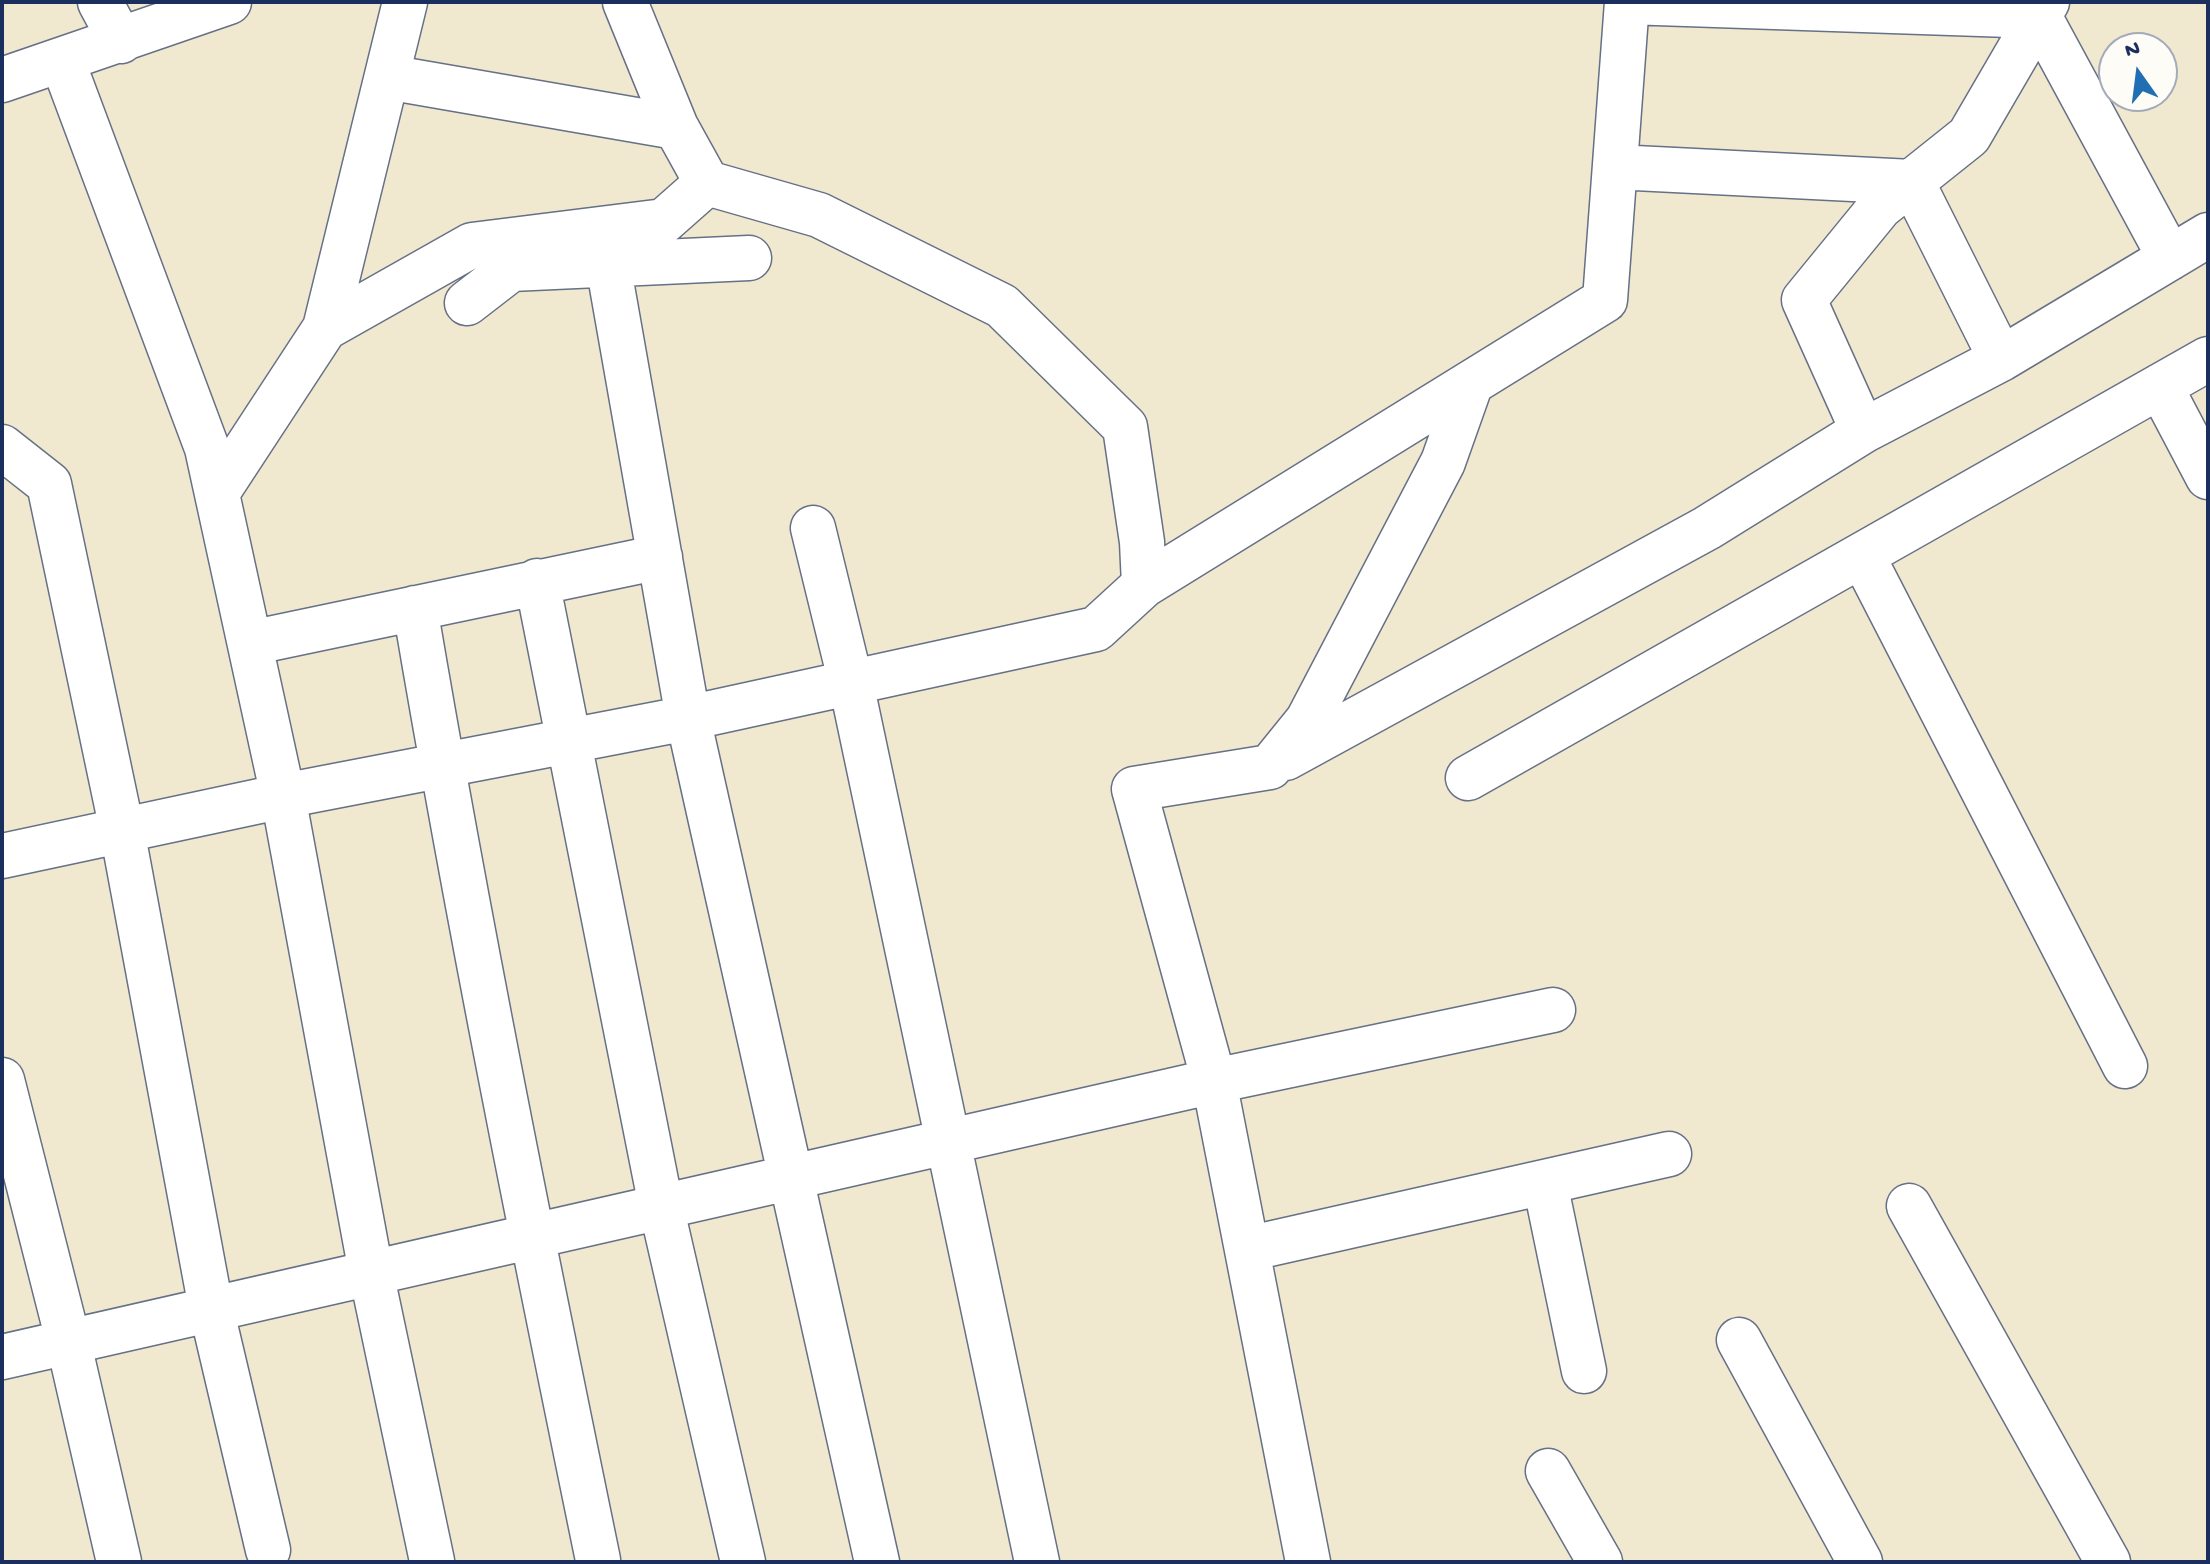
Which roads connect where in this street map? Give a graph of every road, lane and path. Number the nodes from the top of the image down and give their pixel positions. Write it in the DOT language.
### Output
graph roads {
  1 [pos="100,2"];
  2 [pos="229,2"];
  3 [pos="405,2"];
  4 [pos="625,2"];
  5 [pos="1627,2"];
  6 [pos="2043,9"];
  7 [pos="121,41"];
  8 [pos="62,60"];
  9 [pos="387,77"];
  10 [pos="2,80"];
  11 [pos="676,127"];
  12 [pos="1615,167"];
  13 [pos="1912,182"];
  14 [pos="707,183"];
  15 [pos="2208,235"];
  16 [pos="749,258"];
  17 [pos="2170,258"];
  18 [pos="608,264"];
  19 [pos="467,303"];
  20 [pos="325,328"];
  21 [pos="2001,359"];
  22 [pos="2208,359"];
  23 [pos="1471,383"];
  24 [pos="2160,386"];
  25 [pos="1863,431"];
  26 [pos="2,447"];
  27 [pos="2208,477"];
  28 [pos="217,493"];
  29 [pos="813,528"];
  30 [pos="1862,555"];
  31 [pos="660,557"];
  32 [pos="537,581"];
  33 [pos="1144,585"];
  34 [pos="415,608"];
  35 [pos="250,643"];
  36 [pos="851,683"];
  37 [pos="688,718"];
  38 [pos="569,741"];
  39 [pos="442,765"];
  40 [pos="1270,767"];
  41 [pos="1468,778"];
  42 [pos="283,796"];
  43 [pos="122,830"];
  44 [pos="2,856"];
  45 [pos="1553,1010"];
  46 [pos="2125,1066"];
  47 [pos="2,1080"];
  48 [pos="1214,1081"];
  49 [pos="947,1142"];
  50 [pos="1669,1154"];
  51 [pos="792,1176"];
  52 [pos="1545,1183"];
  53 [pos="661,1206"];
  54 [pos="1909,1206"];
  55 [pos="531,1236"];
  56 [pos="1247,1249"];
  57 [pos="371,1272"];
  58 [pos="211,1308"];
  59 [pos="68,1340"];
  60 [pos="1739,1340"];
  61 [pos="2,1357"];
  62 [pos="1584,1371"];
  63 [pos="1548,1471"];
  64 [pos="268,1550"];
  65 [pos="598,1560"];
  66 [pos="432,1561"];
  67 [pos="119,1562"];
  68 [pos="743,1562"];
  69 [pos="877,1562"];
  70 [pos="1037,1562"];
  71 [pos="1308,1562"];
  72 [pos="1600,1562"];
  73 [pos="1860,1562"];
  74 [pos="2108,1562"];
  1 -- 7 [label="street"];
  2 -- 7 [label="street"];
  3 -- 9 [label="street"];
  4 -- 11 [label="street"];
  5 -- 6 [label="street"];
  5 -- 12 [label="street"];
  6 -- 13 [label="street"];
  6 -- 17 [label="street"];
  7 -- 8 [label="street"];
  8 -- 10 [label="street"];
  8 -- 28 [label="street"];
  9 -- 11 [label="street"];
  9 -- 20 [label="street"];
  11 -- 14 [label="street"];
  12 -- 13 [label="street"];
  12 -- 23 [label="street"];
  13 -- 21 [label="street"];
  13 -- 25 [label="street"];
  14 -- 20 [label="street"];
  14 -- 33 [label="street"];
  15 -- 17 [label="street"];
  16 -- 18 [label="street"];
  17 -- 21 [label="street"];
  18 -- 19 [label="street"];
  18 -- 31 [label="street"];
  20 -- 28 [label="street"];
  21 -- 25 [label="street"];
  22 -- 24 [label="street"];
  23 -- 33 [label="street"];
  23 -- 40 [label="street"];
  24 -- 27 [label="street"];
  24 -- 30 [label="street"];
  25 -- 40 [label="street"];
  26 -- 43 [label="street"];
  28 -- 35 [label="street"];
  29 -- 36 [label="street"];
  30 -- 41 [label="street"];
  30 -- 46 [label="street"];
  31 -- 32 [label="street"];
  31 -- 37 [label="street"];
  32 -- 34 [label="street"];
  32 -- 38 [label="street"];
  33 -- 36 [label="street"];
  34 -- 35 [label="street"];
  34 -- 39 [label="street"];
  35 -- 42 [label="street"];
  36 -- 37 [label="street"];
  36 -- 49 [label="street"];
  37 -- 38 [label="street"];
  37 -- 51 [label="street"];
  38 -- 39 [label="street"];
  38 -- 53 [label="street"];
  39 -- 42 [label="street"];
  39 -- 55 [label="street"];
  40 -- 48 [label="street"];
  42 -- 43 [label="street"];
  42 -- 57 [label="street"];
  43 -- 44 [label="street"];
  43 -- 58 [label="street"];
  45 -- 48 [label="street"];
  47 -- 59 [label="street"];
  48 -- 49 [label="street"];
  48 -- 56 [label="street"];
  49 -- 51 [label="street"];
  49 -- 70 [label="street"];
  50 -- 52 [label="street"];
  51 -- 53 [label="street"];
  51 -- 69 [label="street"];
  52 -- 56 [label="street"];
  52 -- 62 [label="street"];
  53 -- 55 [label="street"];
  53 -- 68 [label="street"];
  54 -- 74 [label="street"];
  55 -- 57 [label="street"];
  55 -- 65 [label="street"];
  56 -- 71 [label="street"];
  57 -- 58 [label="street"];
  57 -- 66 [label="street"];
  58 -- 59 [label="street"];
  58 -- 64 [label="street"];
  59 -- 61 [label="street"];
  59 -- 67 [label="street"];
  60 -- 73 [label="street"];
  63 -- 72 [label="street"];
}
